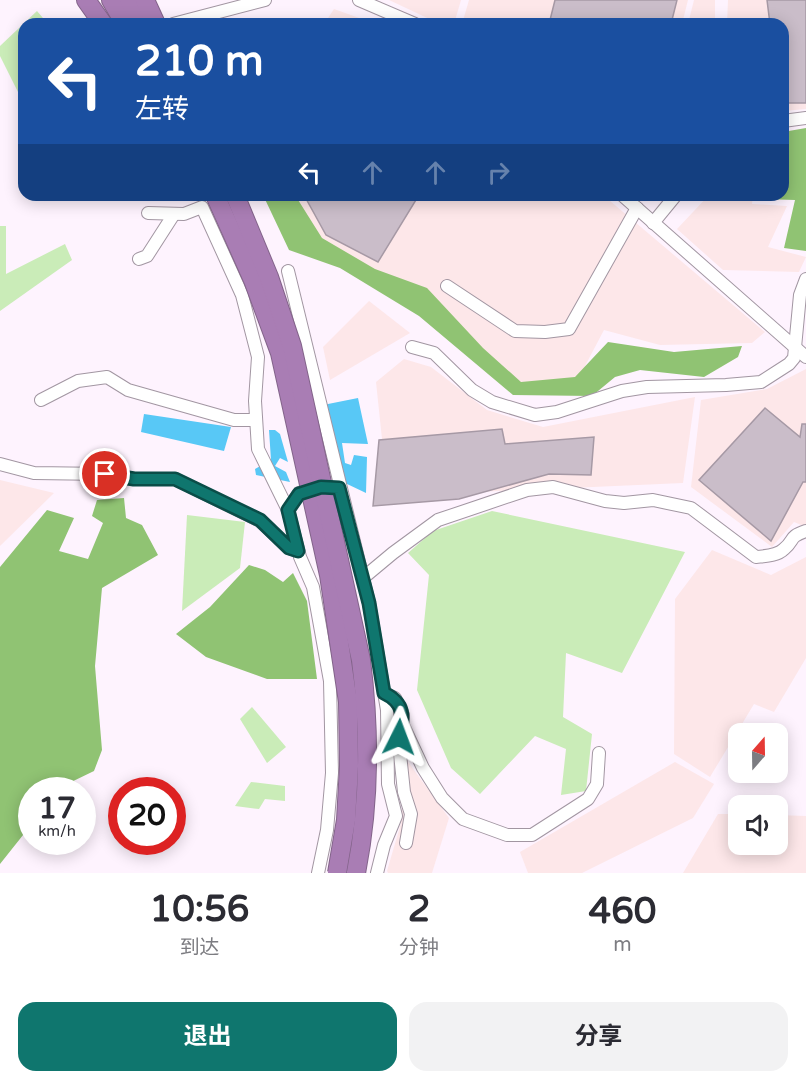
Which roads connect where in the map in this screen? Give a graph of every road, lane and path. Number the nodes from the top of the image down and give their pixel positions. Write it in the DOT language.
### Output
graph roads {
  1 [pos="86,0"];
  2 [pos="111,0"];
  3 [pos="119,0"];
  4 [pos="129,0"];
  5 [pos="145,0"];
  6 [pos="265,0"];
  7 [pos="359,0"];
  8 [pos="99,18"];
  9 [pos="122,18"];
  10 [pos="130,18"];
  11 [pos="140,18"];
  12 [pos="153,18"];
  13 [pos="196,18"];
  14 [pos="401,18"];
  15 [pos="806,118"];
  16 [pos="789,120"];
  17 [pos="208,201"];
  18 [pos="228,201"];
  19 [pos="237,201"];
  20 [pos="629,201"];
  21 [pos="671,201"];
  22 [pos="637,208"];
  23 [pos="148,213"];
  24 [pos="174,214"];
  25 [pos="653,223"];
  26 [pos="139,259"];
  27 [pos="288,272"];
  28 [pos="806,279"];
  29 [pos="447,286"];
  30 [pos="412,347"];
  31 [pos="795,347"];
  32 [pos="806,357"];
  33 [pos="41,400"];
  34 [pos="256,420"];
  35 [pos="0,464"];
  36 [pos="321,487"];
  37 [pos="339,488"];
  38 [pos="288,510"];
  39 [pos="806,531"];
  40 [pos="298,551"];
  41 [pos="363,578"];
  42 [pos="384,693"];
  43 [pos="402,723"];
  44 [pos="599,753"];
  45 [pos="406,843"];
  46 [pos="318,873"];
  47 [pos="337,873"];
  48 [pos="356,873"];
  49 [pos="377,873"];
  1 -- 8 [label="highway"];
  2 -- 9 [label="highway"];
  3 -- 10 [label="street"];
  4 -- 11 [label="highway"];
  5 -- 12 [label="highway"];
  6 -- 13 [label="street"];
  7 -- 14 [label="street"];
  15 -- 16 [label="street"];
  17 -- 24 [label="street"];
  17 -- 34 [label="street"];
  17 -- 47 [label="highway, bridge"];
  18 -- 36 [label="street"];
  19 -- 48 [label="highway, bridge"];
  20 -- 22 [label="street"];
  21 -- 25 [label="street"];
  22 -- 25 [label="street"];
  22 -- 29 [label="street"];
  23 -- 24 [label="street"];
  24 -- 26 [label="street"];
  25 -- 31 [label="street"];
  27 -- 37 [label="street"];
  28 -- 31 [label="street"];
  30 -- 31 [label="street"];
  31 -- 32 [label="street"];
  33 -- 34 [label="street"];
  34 -- 38 [label="street"];
  35 -- 40 [label="street"];
  36 -- 37 [label="street"];
  36 -- 38 [label="street"];
  37 -- 41 [label="street"];
  38 -- 40 [label="street"];
  39 -- 41 [label="street"];
  40 -- 46 [label="street"];
  41 -- 42 [label="street"];
  42 -- 43 [label="street"];
  42 -- 49 [label="street"];
  43 -- 44 [label="street"];
  43 -- 45 [label="street"];
}
